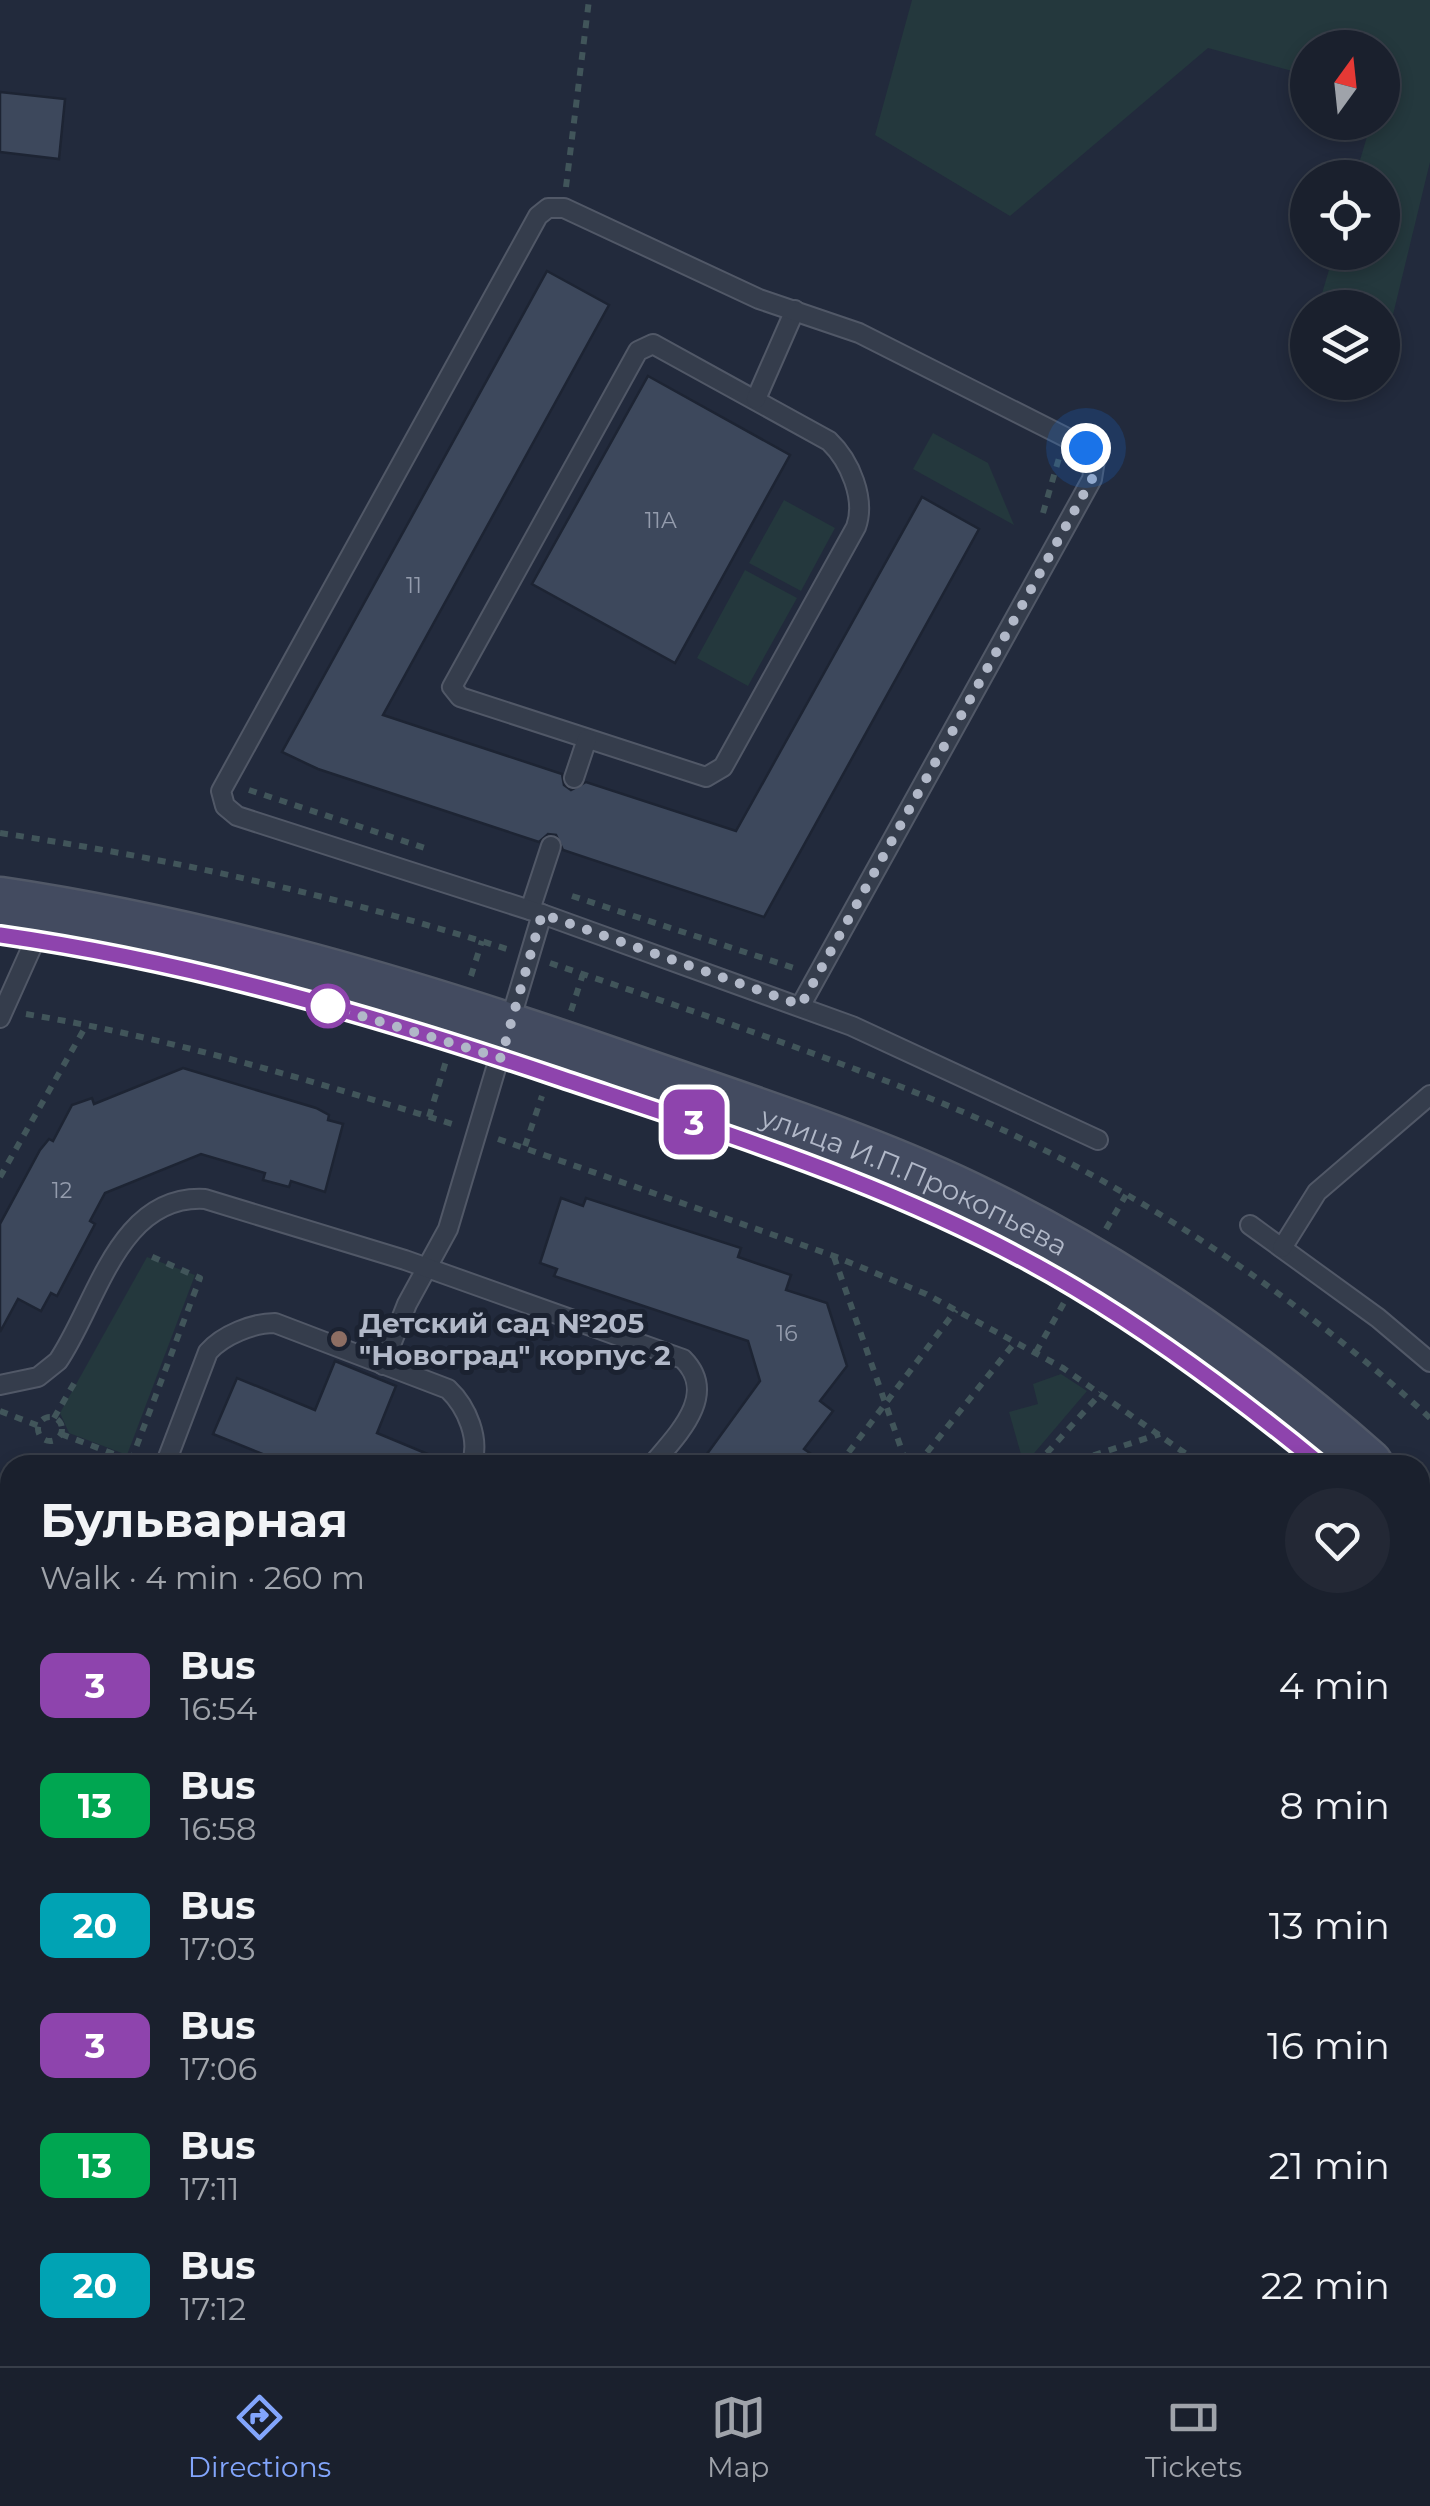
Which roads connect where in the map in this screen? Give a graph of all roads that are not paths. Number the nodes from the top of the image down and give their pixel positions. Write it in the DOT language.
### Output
graph roads {
  1 [pos="795,310"];
  2 [pos="756,400"];
  3 [pos="587,739"];
  4 [pos="574,778"];
  5 [pos="552,846"];
  6 [pos="536,912"];
  7 [pos="19,922"];
  8 [pos="801,1005"];
  9 [pos="0,1018"];
  10 [pos="505,1044"];
  11 [pos="1430,1094"];
  12 [pos="1098,1140"];
  13 [pos="1250,1225"];
  14 [pos="1282,1248"];
  15 [pos="428,1269"];
  16 [pos="1430,1362"];
  17 [pos="382,1365"];
  18 [pos="0,1385"];
  19 [pos="169,1455"];
  20 [pos="474,1455"];
  21 [pos="659,1455"];
  22 [pos="1308,1455"];
  23 [pos="1356,1455"];
  1 -- 2 [label="lane"];
  1 -- 6 [label="lane"];
  1 -- 8 [label="lane"];
  2 -- 3 [label="lane"];
  2 -- 3 [label="lane"];
  3 -- 4 [label="lane"];
  5 -- 6 [label="lane"];
  6 -- 8 [label="lane"];
  6 -- 10 [label="lane"];
  7 -- 9 [label="lane"];
  7 -- 10 [label="street, улица И.П.Прокопьева"];
  8 -- 12 [label="lane"];
  10 -- 15 [label="lane"];
  10 -- 22 [label="street, улица И.П.Прокопьева"];
  10 -- 23 [label="street, улица И.П.Прокопьева"];
  11 -- 14 [label="lane"];
  13 -- 14 [label="lane"];
  14 -- 16 [label="lane"];
  15 -- 17 [label="lane"];
  15 -- 18 [label="lane"];
  15 -- 21 [label="lane"];
  17 -- 19 [label="lane"];
  17 -- 20 [label="lane"];
}
